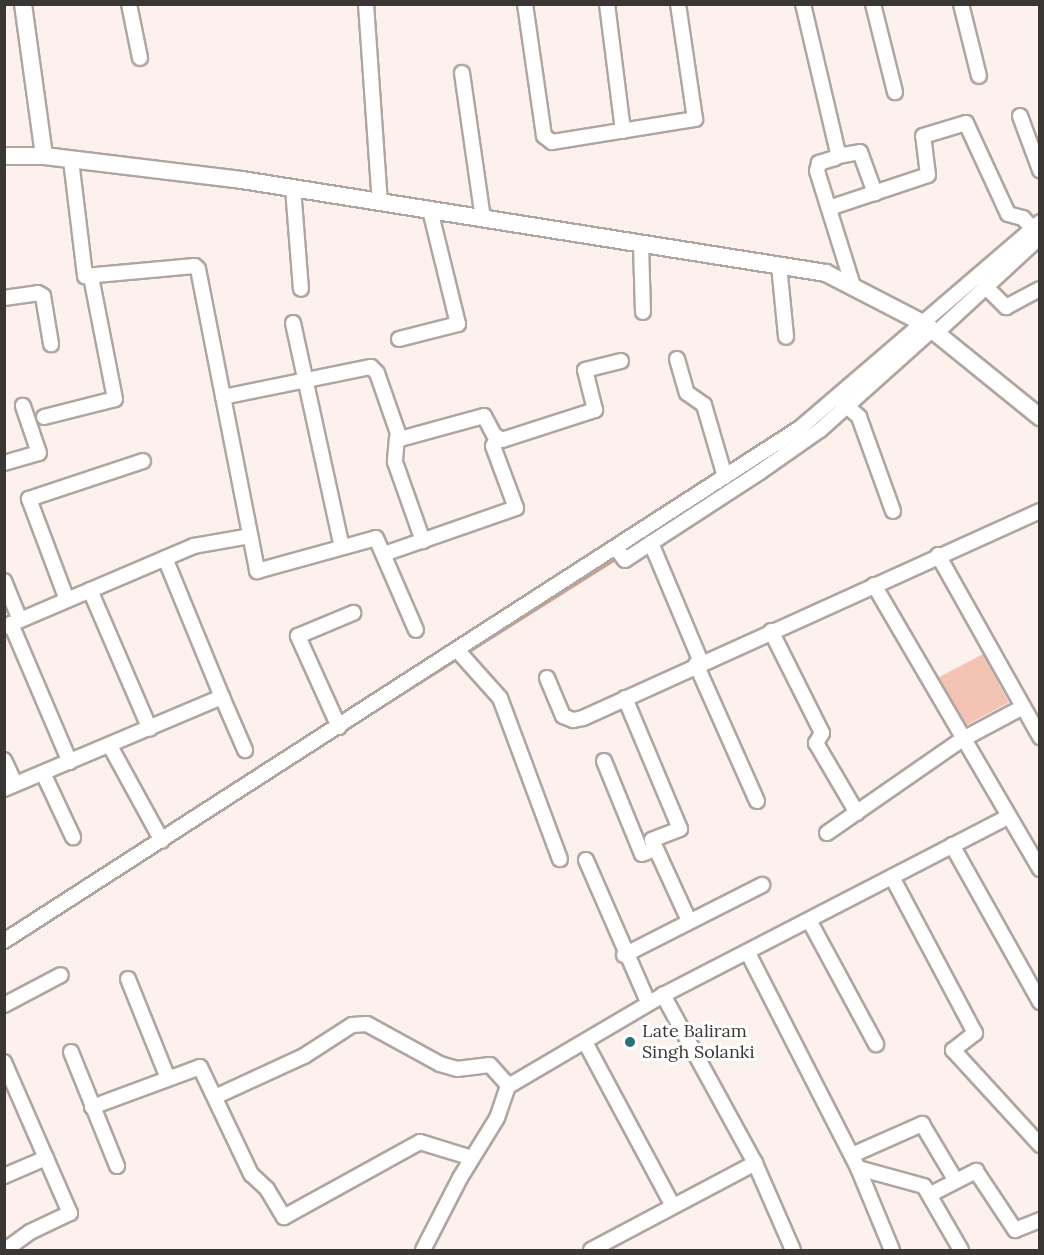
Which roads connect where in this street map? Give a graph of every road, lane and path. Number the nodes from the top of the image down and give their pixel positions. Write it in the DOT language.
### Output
graph roads {
  1 [pos="23,4"];
  2 [pos="129,4"];
  3 [pos="366,4"];
  4 [pos="525,4"];
  5 [pos="607,4"];
  6 [pos="678,4"];
  7 [pos="803,4"];
  8 [pos="873,4"];
  9 [pos="961,4"];
  10 [pos="140,58"];
  11 [pos="462,73"];
  12 [pos="979,76"];
  13 [pos="895,92"];
  14 [pos="1020,116"];
  15 [pos="623,131"];
  16 [pos="4,156"];
  17 [pos="44,156"];
  18 [pos="838,156"];
  19 [pos="71,160"];
  20 [pos="1040,170"];
  21 [pos="293,188"];
  22 [pos="876,193"];
  23 [pos="380,202"];
  24 [pos="829,208"];
  25 [pos="430,210"];
  26 [pos="483,218"];
  27 [pos="1037,229"];
  28 [pos="641,244"];
  29 [pos="779,265"];
  30 [pos="91,277"];
  31 [pos="853,286"];
  32 [pos="986,286"];
  33 [pos="301,289"];
  34 [pos="1040,290"];
  35 [pos="4,298"];
  36 [pos="643,312"];
  37 [pos="293,323"];
  38 [pos="929,327"];
  39 [pos="786,337"];
  40 [pos="399,339"];
  41 [pos="51,344"];
  42 [pos="677,359"];
  43 [pos="621,361"];
  44 [pos="305,380"];
  45 [pos="223,397"];
  46 [pos="842,401"];
  47 [pos="23,406"];
  48 [pos="44,417"];
  49 [pos="1040,417"];
  50 [pos="397,437"];
  51 [pos="497,439"];
  52 [pos="142,461"];
  53 [pos="4,463"];
  54 [pos="725,477"];
  55 [pos="893,511"];
  56 [pos="1040,511"];
  57 [pos="250,536"];
  58 [pos="423,541"];
  59 [pos="651,543"];
  60 [pos="342,547"];
  61 [pos="619,553"];
  62 [pos="384,554"];
  63 [pos="938,555"];
  64 [pos="165,558"];
  65 [pos="4,581"];
  66 [pos="874,585"];
  67 [pos="90,590"];
  68 [pos="67,600"];
  69 [pos="353,613"];
  70 [pos="12,624"];
  71 [pos="416,630"];
  72 [pos="771,631"];
  73 [pos="461,655"];
  74 [pos="699,663"];
  75 [pos="547,678"];
  76 [pos="222,697"];
  77 [pos="624,698"];
  78 [pos="1023,707"];
  79 [pos="339,727"];
  80 [pos="150,729"];
  81 [pos="1040,737"];
  82 [pos="963,739"];
  83 [pos="110,746"];
  84 [pos="245,750"];
  85 [pos="4,760"];
  86 [pos="604,761"];
  87 [pos="70,762"];
  88 [pos="43,773"];
  89 [pos="10,787"];
  90 [pos="757,801"];
  91 [pos="857,813"];
  92 [pos="1008,817"];
  93 [pos="827,833"];
  94 [pos="73,837"];
  95 [pos="162,841"];
  96 [pos="952,845"];
  97 [pos="655,849"];
  98 [pos="560,859"];
  99 [pos="586,860"];
  100 [pos="1040,869"];
  101 [pos="892,877"];
  102 [pos="762,885"];
  103 [pos="689,921"];
  104 [pos="810,922"];
  105 [pos="4,941"];
  106 [pos="748,953"];
  107 [pos="624,955"];
  108 [pos="61,975"];
  109 [pos="128,979"];
  110 [pos="663,995"];
  111 [pos="648,1002"];
  112 [pos="1040,1002"];
  113 [pos="4,1005"];
  114 [pos="585,1042"];
  115 [pos="876,1044"];
  116 [pos="71,1052"];
  117 [pos="6,1070"];
  118 [pos="167,1076"];
  119 [pos="509,1084"];
  120 [pos="217,1096"];
  121 [pos="92,1107"];
  122 [pos="1040,1145"];
  123 [pos="46,1158"];
  124 [pos="472,1158"];
  125 [pos="855,1162"];
  126 [pos="755,1163"];
  127 [pos="117,1166"];
  128 [pos="4,1176"];
  129 [pos="956,1180"];
  130 [pos="931,1194"];
  131 [pos="673,1206"];
  132 [pos="1040,1220"];
  133 [pos="5,1251"];
  134 [pos="423,1251"];
  135 [pos="591,1251"];
  136 [pos="793,1251"];
  137 [pos="891,1251"];
  138 [pos="961,1251"];
  1 -- 17 [label="street"];
  2 -- 10 [label="street"];
  3 -- 23 [label="street"];
  4 -- 15 [label="street"];
  5 -- 15 [label="street"];
  6 -- 15 [label="street"];
  7 -- 18 [label="street"];
  8 -- 13 [label="street"];
  9 -- 12 [label="street"];
  11 -- 26 [label="street"];
  14 -- 20 [label="street"];
  16 -- 17 [label="street"];
  17 -- 19 [label="street"];
  18 -- 22 [label="street"];
  18 -- 24 [label="street"];
  19 -- 21 [label="street"];
  19 -- 30 [label="street"];
  21 -- 23 [label="street"];
  21 -- 33 [label="street"];
  22 -- 24 [label="street"];
  22 -- 27 [label="street"];
  23 -- 25 [label="street"];
  24 -- 31 [label="street"];
  25 -- 26 [label="street"];
  25 -- 40 [label="street"];
  26 -- 28 [label="street"];
  27 -- 32 [label="street"];
  27 -- 38 [label="street"];
  28 -- 29 [label="street"];
  28 -- 36 [label="street"];
  29 -- 31 [label="street"];
  29 -- 39 [label="street"];
  30 -- 45 [label="street"];
  30 -- 48 [label="street"];
  31 -- 38 [label="street"];
  32 -- 34 [label="street"];
  32 -- 38 [label="street"];
  35 -- 41 [label="street"];
  37 -- 44 [label="street"];
  38 -- 46 [label="street"];
  38 -- 49 [label="street"];
  42 -- 54 [label="street"];
  43 -- 51 [label="street"];
  44 -- 45 [label="street"];
  44 -- 50 [label="street"];
  44 -- 60 [label="street"];
  45 -- 57 [label="street"];
  46 -- 54 [label="street"];
  46 -- 55 [label="street"];
  46 -- 59 [label="street"];
  47 -- 53 [label="street"];
  50 -- 51 [label="street"];
  50 -- 58 [label="street"];
  51 -- 58 [label="street"];
  52 -- 68 [label="street"];
  54 -- 61 [label="street"];
  56 -- 63 [label="street"];
  57 -- 60 [label="street"];
  57 -- 64 [label="street"];
  58 -- 62 [label="street"];
  59 -- 61 [label="street"];
  59 -- 74 [label="street"];
  60 -- 62 [label="street"];
  61 -- 73 [label="street"];
  62 -- 71 [label="street"];
  63 -- 66 [label="street"];
  63 -- 78 [label="street"];
  64 -- 67 [label="street"];
  64 -- 76 [label="street"];
  65 -- 70 [label="street"];
  66 -- 72 [label="street"];
  66 -- 82 [label="street"];
  67 -- 68 [label="street"];
  67 -- 80 [label="street"];
  68 -- 70 [label="street"];
  69 -- 79 [label="street"];
  70 -- 87 [label="street"];
  72 -- 74 [label="street"];
  72 -- 91 [label="street"];
  73 -- 79 [label="street"];
  73 -- 98 [label="street"];
  74 -- 77 [label="street"];
  74 -- 90 [label="street"];
  75 -- 77 [label="street"];
  76 -- 80 [label="street"];
  76 -- 84 [label="street"];
  77 -- 97 [label="street"];
  78 -- 81 [label="street"];
  78 -- 82 [label="street"];
  79 -- 95 [label="street"];
  80 -- 83 [label="street"];
  82 -- 91 [label="street"];
  82 -- 92 [label="street"];
  83 -- 87 [label="street"];
  83 -- 95 [label="street"];
  85 -- 89 [label="street"];
  86 -- 97 [label="street"];
  87 -- 88 [label="street"];
  88 -- 89 [label="street"];
  88 -- 94 [label="street"];
  91 -- 93 [label="street"];
  92 -- 96 [label="street"];
  92 -- 100 [label="street"];
  95 -- 105 [label="street"];
  96 -- 101 [label="street"];
  96 -- 112 [label="street"];
  97 -- 103 [label="street"];
  99 -- 107 [label="street"];
  101 -- 104 [label="street"];
  101 -- 122 [label="street"];
  102 -- 103 [label="street"];
  103 -- 107 [label="street"];
  104 -- 106 [label="street"];
  104 -- 115 [label="street"];
  106 -- 110 [label="street"];
  106 -- 125 [label="street"];
  107 -- 111 [label="street"];
  108 -- 113 [label="street"];
  109 -- 118 [label="street"];
  110 -- 111 [label="street"];
  110 -- 126 [label="street"];
  111 -- 114 [label="street"];
  114 -- 119 [label="street"];
  114 -- 131 [label="street"];
  116 -- 121 [label="street"];
  117 -- 123 [label="street"];
  118 -- 120 [label="street"];
  118 -- 121 [label="street"];
  119 -- 120 [label="street"];
  119 -- 124 [label="street"];
  120 -- 124 [label="street"];
  121 -- 127 [label="street"];
  123 -- 128 [label="street"];
  123 -- 133 [label="street"];
  124 -- 134 [label="street"];
  125 -- 129 [label="street"];
  125 -- 130 [label="street"];
  125 -- 137 [label="street"];
  126 -- 131 [label="street"];
  126 -- 136 [label="street"];
  129 -- 130 [label="street"];
  129 -- 132 [label="street"];
  130 -- 138 [label="street"];
  131 -- 135 [label="street"];
}
